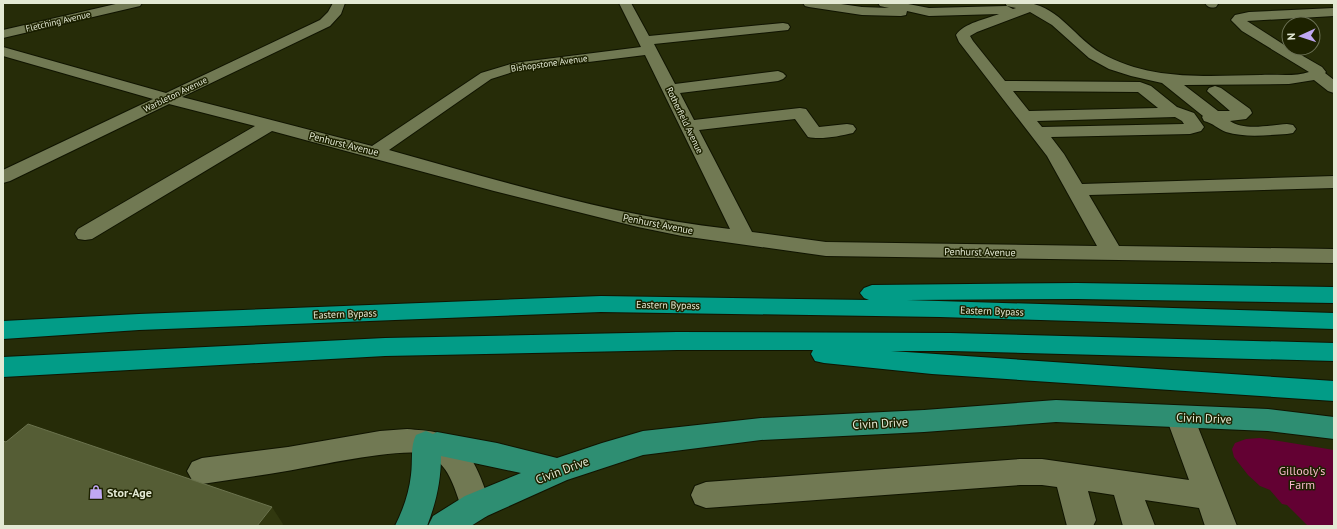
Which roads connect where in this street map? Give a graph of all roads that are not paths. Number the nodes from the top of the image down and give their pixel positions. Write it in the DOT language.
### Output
graph roads {
  1 [pos="136,3"];
  2 [pos="338,3"];
  3 [pos="625,3"];
  4 [pos="809,3"];
  5 [pos="884,3"];
  6 [pos="1023,7"];
  7 [pos="929,12"];
  8 [pos="1334,12"];
  9 [pos="783,27"];
  10 [pos="3,34"];
  11 [pos="648,45"];
  12 [pos="3,51"];
  13 [pos="1317,75"];
  14 [pos="778,76"];
  15 [pos="1168,80"];
  16 [pos="1002,86"];
  17 [pos="1334,88"];
  18 [pos="670,89"];
  19 [pos="1215,91"];
  20 [pos="166,98"];
  21 [pos="1158,99"];
  22 [pos="1012,100"];
  23 [pos="1181,115"];
  24 [pos="1025,116"];
  25 [pos="1214,116"];
  26 [pos="269,125"];
  27 [pos="688,126"];
  28 [pos="847,129"];
  29 [pos="1287,129"];
  30 [pos="1037,132"];
  31 [pos="375,152"];
  32 [pos="3,177"];
  33 [pos="1307,182"];
  34 [pos="1334,182"];
  35 [pos="1076,190"];
  36 [pos="1334,191"];
  37 [pos="85,234"];
  38 [pos="744,237"];
  39 [pos="1112,254"];
  40 [pos="1334,256"];
  41 [pos="1334,295"];
  42 [pos="601,304"];
  43 [pos="1334,321"];
  44 [pos="3,330"];
  45 [pos="677,341"];
  46 [pos="1334,352"];
  47 [pos="3,367"];
  48 [pos="1326,391"];
  49 [pos="1180,417"];
  50 [pos="1334,428"];
  51 [pos="432,444"];
  52 [pos="202,470"];
  53 [pos="557,471"];
  54 [pos="1069,476"];
  55 [pos="1125,484"];
  56 [pos="706,495"];
  57 [pos="1210,496"];
  58 [pos="476,506"];
  59 [pos="1080,520"];
  60 [pos="411,526"];
  61 [pos="444,526"];
  62 [pos="1139,526"];
  63 [pos="1221,526"];
  1 -- 10 [label="street, Fletching Avenue"];
  2 -- 20 [label="street, Warbleton Avenue"];
  3 -- 11 [label="street, Rotherfield Avenue"];
  4 -- 7 [label="street"];
  5 -- 7 [label="street"];
  6 -- 7 [label="street"];
  6 -- 15 [label="street"];
  6 -- 16 [label="street"];
  8 -- 13 [label="street"];
  9 -- 11 [label="street, Bishopstone Avenue"];
  11 -- 18 [label="street, Rotherfield Avenue"];
  11 -- 31 [label="street, Bishopstone Avenue"];
  12 -- 20 [label="street, Penhurst Avenue"];
  13 -- 15 [label="street"];
  13 -- 17 [label="street"];
  14 -- 18 [label="street"];
  15 -- 25 [label="street"];
  16 -- 21 [label="street"];
  16 -- 22 [label="street"];
  18 -- 27 [label="street, Rotherfield Avenue"];
  19 -- 25 [label="street"];
  20 -- 26 [label="street, Penhurst Avenue"];
  20 -- 32 [label="street, Warbleton Avenue"];
  21 -- 22 [label="street"];
  21 -- 23 [label="street"];
  22 -- 24 [label="street"];
  23 -- 24 [label="street"];
  23 -- 25 [label="street"];
  23 -- 30 [label="street"];
  24 -- 30 [label="street"];
  25 -- 29 [label="street"];
  26 -- 31 [label="street, Penhurst Avenue"];
  26 -- 37 [label="street"];
  27 -- 28 [label="street"];
  27 -- 38 [label="street, Rotherfield Avenue"];
  30 -- 35 [label="street"];
  31 -- 38 [label="street, Penhurst Avenue"];
  33 -- 34 [label="street"];
  33 -- 35 [label="street"];
  33 -- 36 [label="street"];
  35 -- 39 [label="street"];
  38 -- 39 [label="street, Penhurst Avenue"];
  39 -- 40 [label="street, Penhurst Avenue"];
  41 -- 42 [label="highway"];
  42 -- 43 [label="highway, Eastern Bypass"];
  42 -- 44 [label="highway, Eastern Bypass"];
  45 -- 46 [label="highway"];
  45 -- 47 [label="highway"];
  45 -- 48 [label="highway"];
  49 -- 50 [label="main road, Civin Drive"];
  49 -- 53 [label="main road, Civin Drive"];
  49 -- 57 [label="street"];
  51 -- 52 [label="street"];
  51 -- 53 [label="main road"];
  51 -- 58 [label="street"];
  51 -- 60 [label="main road"];
  53 -- 58 [label="main road, Civin Drive"];
  54 -- 55 [label="street"];
  54 -- 56 [label="street"];
  54 -- 59 [label="street"];
  55 -- 57 [label="street"];
  55 -- 62 [label="street"];
  57 -- 63 [label="street"];
  58 -- 61 [label="main road, Civin Drive"];
}
